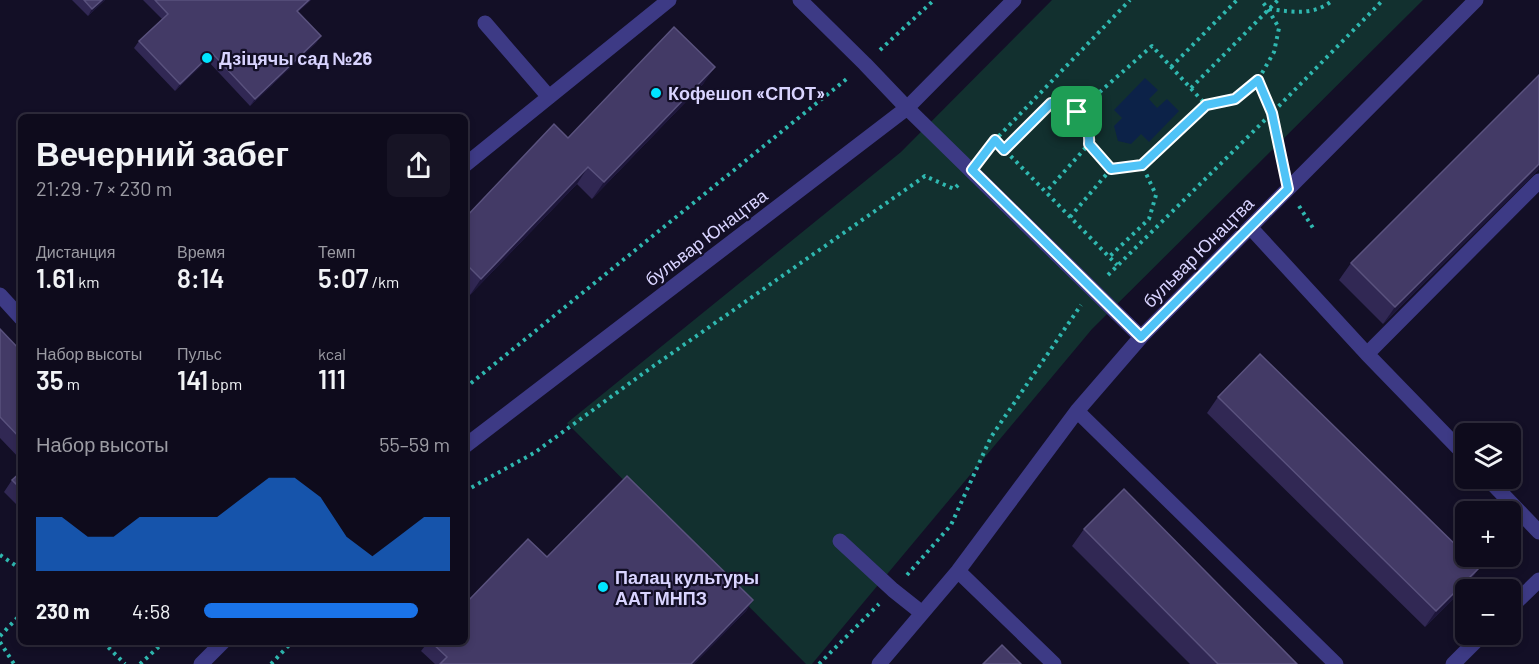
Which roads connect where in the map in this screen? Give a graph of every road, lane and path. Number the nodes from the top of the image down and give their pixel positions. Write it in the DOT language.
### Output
graph roads {
  1 [pos="669,0"];
  2 [pos="800,0"];
  3 [pos="934,0"];
  4 [pos="1014,0"];
  5 [pos="1130,0"];
  6 [pos="1237,0"];
  7 [pos="1261,0"];
  8 [pos="1278,0"];
  9 [pos="1333,0"];
  10 [pos="1383,0"];
  11 [pos="1476,0"];
  12 [pos="1269,9"];
  13 [pos="485,23"];
  14 [pos="865,64"];
  15 [pos="1171,66"];
  16 [pos="1258,80"];
  17 [pos="1191,88"];
  18 [pos="549,97"];
  19 [pos="1206,105"];
  20 [pos="907,108"];
  21 [pos="1077,112"];
  22 [pos="1272,113"];
  23 [pos="995,140"];
  24 [pos="1089,144"];
  25 [pos="1004,150"];
  26 [pos="468,163"];
  27 [pos="1142,165"];
  28 [pos="1111,169"];
  29 [pos="972,170"];
  30 [pos="1539,181"];
  31 [pos="1288,189"];
  32 [pos="1046,192"];
  33 [pos="1070,217"];
  34 [pos="1250,227"];
  35 [pos="1313,228"];
  36 [pos="1109,257"];
  37 [pos="1117,265"];
  38 [pos="1095,291"];
  39 [pos="0,295"];
  40 [pos="18,315"];
  41 [pos="1141,337"];
  42 [pos="1367,354"];
  43 [pos="468,386"];
  44 [pos="1077,411"];
  45 [pos="468,444"];
  46 [pos="1455,445"];
  47 [pos="468,489"];
  48 [pos="1498,489"];
  49 [pos="1539,532"];
  50 [pos="840,541"];
  51 [pos="0,555"];
  52 [pos="18,566"];
  53 [pos="958,571"];
  54 [pos="1539,580"];
  55 [pos="893,590"];
  56 [pos="1521,597"];
  57 [pos="922,614"];
  58 [pos="18,617"];
  59 [pos="0,636"];
  60 [pos="0,642"];
  61 [pos="105,645"];
  62 [pos="161,645"];
  63 [pos="220,645"];
  64 [pos="289,645"];
  65 [pos="1472,645"];
  66 [pos="14,664"];
  67 [pos="125,664"];
  68 [pos="140,664"];
  69 [pos="201,664"];
  70 [pos="271,664"];
  71 [pos="819,664"];
  72 [pos="879,664"];
  73 [pos="1054,664"];
  74 [pos="1336,664"];
  75 [pos="1453,664"];
  1 -- 18 [label="street"];
  2 -- 14 [label="street"];
  3 -- 14 [label="path"];
  4 -- 20 [label="street, бульвар Юнацтва"];
  5 -- 23 [label="path"];
  6 -- 15 [label="path"];
  7 -- 12 [label="path"];
  8 -- 12 [label="path"];
  9 -- 12 [label="path"];
  10 -- 22 [label="path"];
  11 -- 31 [label="street, бульвар Юнацтва"];
  12 -- 16 [label="path"];
  12 -- 17 [label="path"];
  13 -- 18 [label="street"];
  14 -- 20 [label="street"];
  14 -- 43 [label="path"];
  15 -- 17 [label="path"];
  15 -- 21 [label="path"];
  16 -- 19 [label="path"];
  16 -- 22 [label="path"];
  17 -- 19 [label="path"];
  18 -- 26 [label="street"];
  19 -- 27 [label="path"];
  20 -- 29 [label="street"];
  20 -- 45 [label="street, бульвар Юнацтва"];
  21 -- 24 [label="path"];
  21 -- 25 [label="path"];
  22 -- 31 [label="path"];
  22 -- 37 [label="path"];
  23 -- 25 [label="path"];
  23 -- 29 [label="path"];
  24 -- 28 [label="path"];
  24 -- 32 [label="path"];
  25 -- 32 [label="path"];
  27 -- 28 [label="path"];
  27 -- 36 [label="path"];
  28 -- 33 [label="path"];
  29 -- 38 [label="street"];
  29 -- 47 [label="path"];
  30 -- 42 [label="street"];
  31 -- 34 [label="street, бульвар Юнацтва"];
  31 -- 35 [label="path"];
  32 -- 33 [label="path"];
  33 -- 36 [label="path"];
  34 -- 41 [label="street, бульвар Юнацтва"];
  34 -- 42 [label="street"];
  36 -- 37 [label="path"];
  37 -- 38 [label="path"];
  38 -- 41 [label="street"];
  38 -- 55 [label="path"];
  39 -- 40 [label="street"];
  41 -- 44 [label="street, бульвар Юнацтва"];
  42 -- 46 [label="street"];
  44 -- 53 [label="street, бульвар Юнацтва"];
  44 -- 74 [label="street"];
  48 -- 49 [label="street"];
  50 -- 55 [label="street"];
  51 -- 52 [label="path"];
  53 -- 57 [label="street, бульвар Юнацтва"];
  53 -- 73 [label="street"];
  54 -- 56 [label="street"];
  55 -- 57 [label="street"];
  55 -- 71 [label="path"];
  57 -- 72 [label="street, бульвар Юнацтва"];
  58 -- 59 [label="path"];
  60 -- 66 [label="path"];
  61 -- 67 [label="path"];
  62 -- 68 [label="path"];
  63 -- 69 [label="street"];
  64 -- 70 [label="path"];
  65 -- 75 [label="street"];
}
